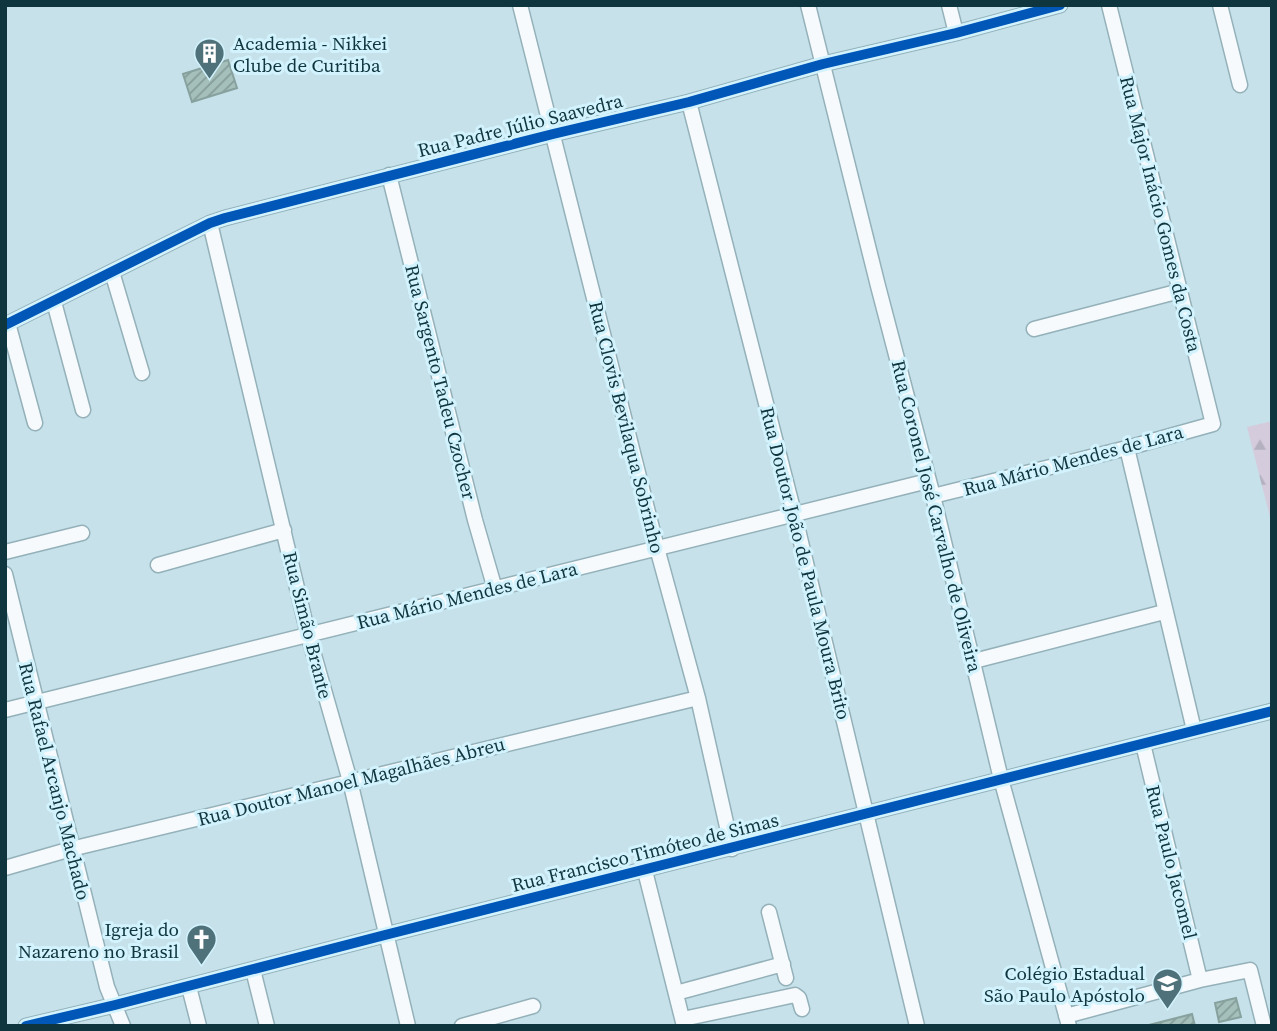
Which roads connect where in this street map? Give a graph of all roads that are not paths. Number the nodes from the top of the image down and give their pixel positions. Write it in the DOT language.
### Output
graph roads {
  1 [pos="520,5"];
  2 [pos="808,5"];
  3 [pos="949,5"];
  4 [pos="1060,5"];
  5 [pos="1108,5"];
  6 [pos="1220,5"];
  7 [pos="956,33"];
  8 [pos="823,64"];
  9 [pos="1240,85"];
  10 [pos="689,102"];
  11 [pos="553,134"];
  12 [pos="389,175"];
  13 [pos="210,223"];
  14 [pos="113,272"];
  15 [pos="1180,291"];
  16 [pos="54,302"];
  17 [pos="7,324"];
  18 [pos="1034,329"];
  19 [pos="142,373"];
  20 [pos="83,410"];
  21 [pos="36,423"];
  22 [pos="1213,424"];
  23 [pos="1126,448"];
  24 [pos="928,481"];
  25 [pos="933,496"];
  26 [pos="794,513"];
  27 [pos="284,530"];
  28 [pos="82,533"];
  29 [pos="657,548"];
  30 [pos="5,552"];
  31 [pos="158,565"];
  32 [pos="5,575"];
  33 [pos="495,589"];
  34 [pos="1164,611"];
  35 [pos="308,634"];
  36 [pos="974,661"];
  37 [pos="698,698"];
  38 [pos="36,702"];
  39 [pos="5,710"];
  40 [pos="1272,711"];
  41 [pos="1194,730"];
  42 [pos="1143,744"];
  43 [pos="1001,779"];
  44 [pos="350,781"];
  45 [pos="867,814"];
  46 [pos="71,849"];
  47 [pos="732,849"];
  48 [pos="5,868"];
  49 [pos="645,871"];
  50 [pos="769,912"];
  51 [pos="385,935"];
  52 [pos="253,970"];
  53 [pos="1200,981"];
  54 [pos="188,987"];
  55 [pos="676,993"];
  56 [pos="115,1005"];
  57 [pos="533,1006"];
  58 [pos="802,1009"];
  59 [pos="1067,1021"];
  60 [pos="684,1022"];
  61 [pos="26,1026"];
  62 [pos="123,1026"];
  63 [pos="199,1026"];
  64 [pos="267,1026"];
  65 [pos="408,1026"];
  66 [pos="462,1026"];
  67 [pos="917,1026"];
  68 [pos="1264,1026"];
  1 -- 11 [label="street, Rua Clovis Bevilaqua Sobrinho"];
  2 -- 8 [label="street, Rua Coronel José Carvalho de Oliveira"];
  3 -- 7 [label="street"];
  4 -- 7 [label="street, Rua Padre Júlio Saavedra"];
  5 -- 15 [label="street, Rua Major Inácio Gomes da Costa"];
  6 -- 9 [label="street"];
  7 -- 8 [label="street, Rua Padre Júlio Saavedra"];
  8 -- 10 [label="street, Rua Padre Júlio Saavedra"];
  8 -- 24 [label="street, Rua Coronel José Carvalho de Oliveira"];
  10 -- 11 [label="street, Rua Padre Júlio Saavedra"];
  10 -- 26 [label="street, Rua Doutor João de Paula Moura Brito"];
  11 -- 12 [label="street, Rua Padre Júlio Saavedra"];
  11 -- 29 [label="street, Rua Clovis Bevilaqua Sobrinho"];
  12 -- 13 [label="street, Rua Padre Júlio Saavedra"];
  12 -- 33 [label="street, Rua Sargento Tadeu Czocher"];
  13 -- 14 [label="street, Rua Padre Júlio Saavedra"];
  13 -- 27 [label="street, Rua Simão Brante"];
  14 -- 16 [label="street, Rua Padre Júlio Saavedra"];
  14 -- 19 [label="street"];
  15 -- 18 [label="street"];
  15 -- 22 [label="street, Rua Major Inácio Gomes da Costa"];
  16 -- 17 [label="street, Rua Padre Júlio Saavedra"];
  16 -- 20 [label="street"];
  17 -- 21 [label="street"];
  22 -- 23 [label="street, Rua Mário Mendes de Lara"];
  23 -- 25 [label="street, Rua Mário Mendes de Lara"];
  23 -- 34 [label="street"];
  24 -- 25 [label="street, Rua Coronel José Carvalho de Oliveira"];
  24 -- 26 [label="street, Rua Mário Mendes de Lara"];
  25 -- 36 [label="street, Rua Coronel José Carvalho de Oliveira"];
  26 -- 29 [label="street, Rua Mário Mendes de Lara"];
  26 -- 45 [label="street, Rua Doutor João de Paula Moura Brito"];
  27 -- 31 [label="street"];
  27 -- 35 [label="street, Rua Simão Brante"];
  28 -- 30 [label="street"];
  29 -- 33 [label="street, Rua Mário Mendes de Lara"];
  29 -- 37 [label="street, Rua Clovis Bevilaqua Sobrinho"];
  32 -- 38 [label="street, Rua Rafael Arcanjo Machado"];
  33 -- 35 [label="street, Rua Mário Mendes de Lara"];
  34 -- 36 [label="street"];
  34 -- 41 [label="street"];
  35 -- 38 [label="street, Rua Mário Mendes de Lara"];
  35 -- 44 [label="street, Rua Simão Brante"];
  36 -- 43 [label="street, Rua Coronel José Carvalho de Oliveira"];
  37 -- 44 [label="street, Rua Doutor Manoel Magalhães Abreu"];
  37 -- 47 [label="street, Rua Clovis Bevilaqua Sobrinho"];
  38 -- 39 [label="street, Rua Mário Mendes de Lara"];
  38 -- 46 [label="street, Rua Rafael Arcanjo Machado"];
  40 -- 41 [label="street, Rua Francisco Timóteo de Simas"];
  41 -- 42 [label="street, Rua Francisco Timóteo de Simas"];
  42 -- 43 [label="street, Rua Francisco Timóteo de Simas"];
  42 -- 53 [label="street, Rua Paulo Jacomel"];
  43 -- 45 [label="street, Rua Francisco Timóteo de Simas"];
  43 -- 59 [label="street, Rua Coronel José Carvalho de Oliveira"];
  44 -- 46 [label="street, Rua Doutor Manoel Magalhães Abreu"];
  44 -- 51 [label="street, Rua Simão Brante"];
  45 -- 47 [label="street, Rua Francisco Timóteo de Simas"];
  45 -- 67 [label="street, Rua Doutor João de Paula Moura Brito"];
  46 -- 48 [label="street, Rua Doutor Manoel Magalhães Abreu"];
  46 -- 56 [label="street, Rua Rafael Arcanjo Machado"];
  47 -- 49 [label="street, Rua Francisco Timóteo de Simas"];
  49 -- 51 [label="street, Rua Francisco Timóteo de Simas"];
  49 -- 55 [label="street"];
  50 -- 55 [label="street"];
  51 -- 52 [label="street, Rua Francisco Timóteo de Simas"];
  51 -- 65 [label="street, Rua Simão Brante"];
  52 -- 54 [label="street, Rua Francisco Timóteo de Simas"];
  52 -- 64 [label="street"];
  53 -- 59 [label="street"];
  53 -- 68 [label="street"];
  54 -- 56 [label="street, Rua Francisco Timóteo de Simas"];
  54 -- 63 [label="street"];
  55 -- 60 [label="street"];
  56 -- 61 [label="street, Rua Francisco Timóteo de Simas"];
  56 -- 62 [label="street, Rua Rafael Arcanjo Machado"];
  57 -- 66 [label="street"];
  58 -- 60 [label="street"];
}
